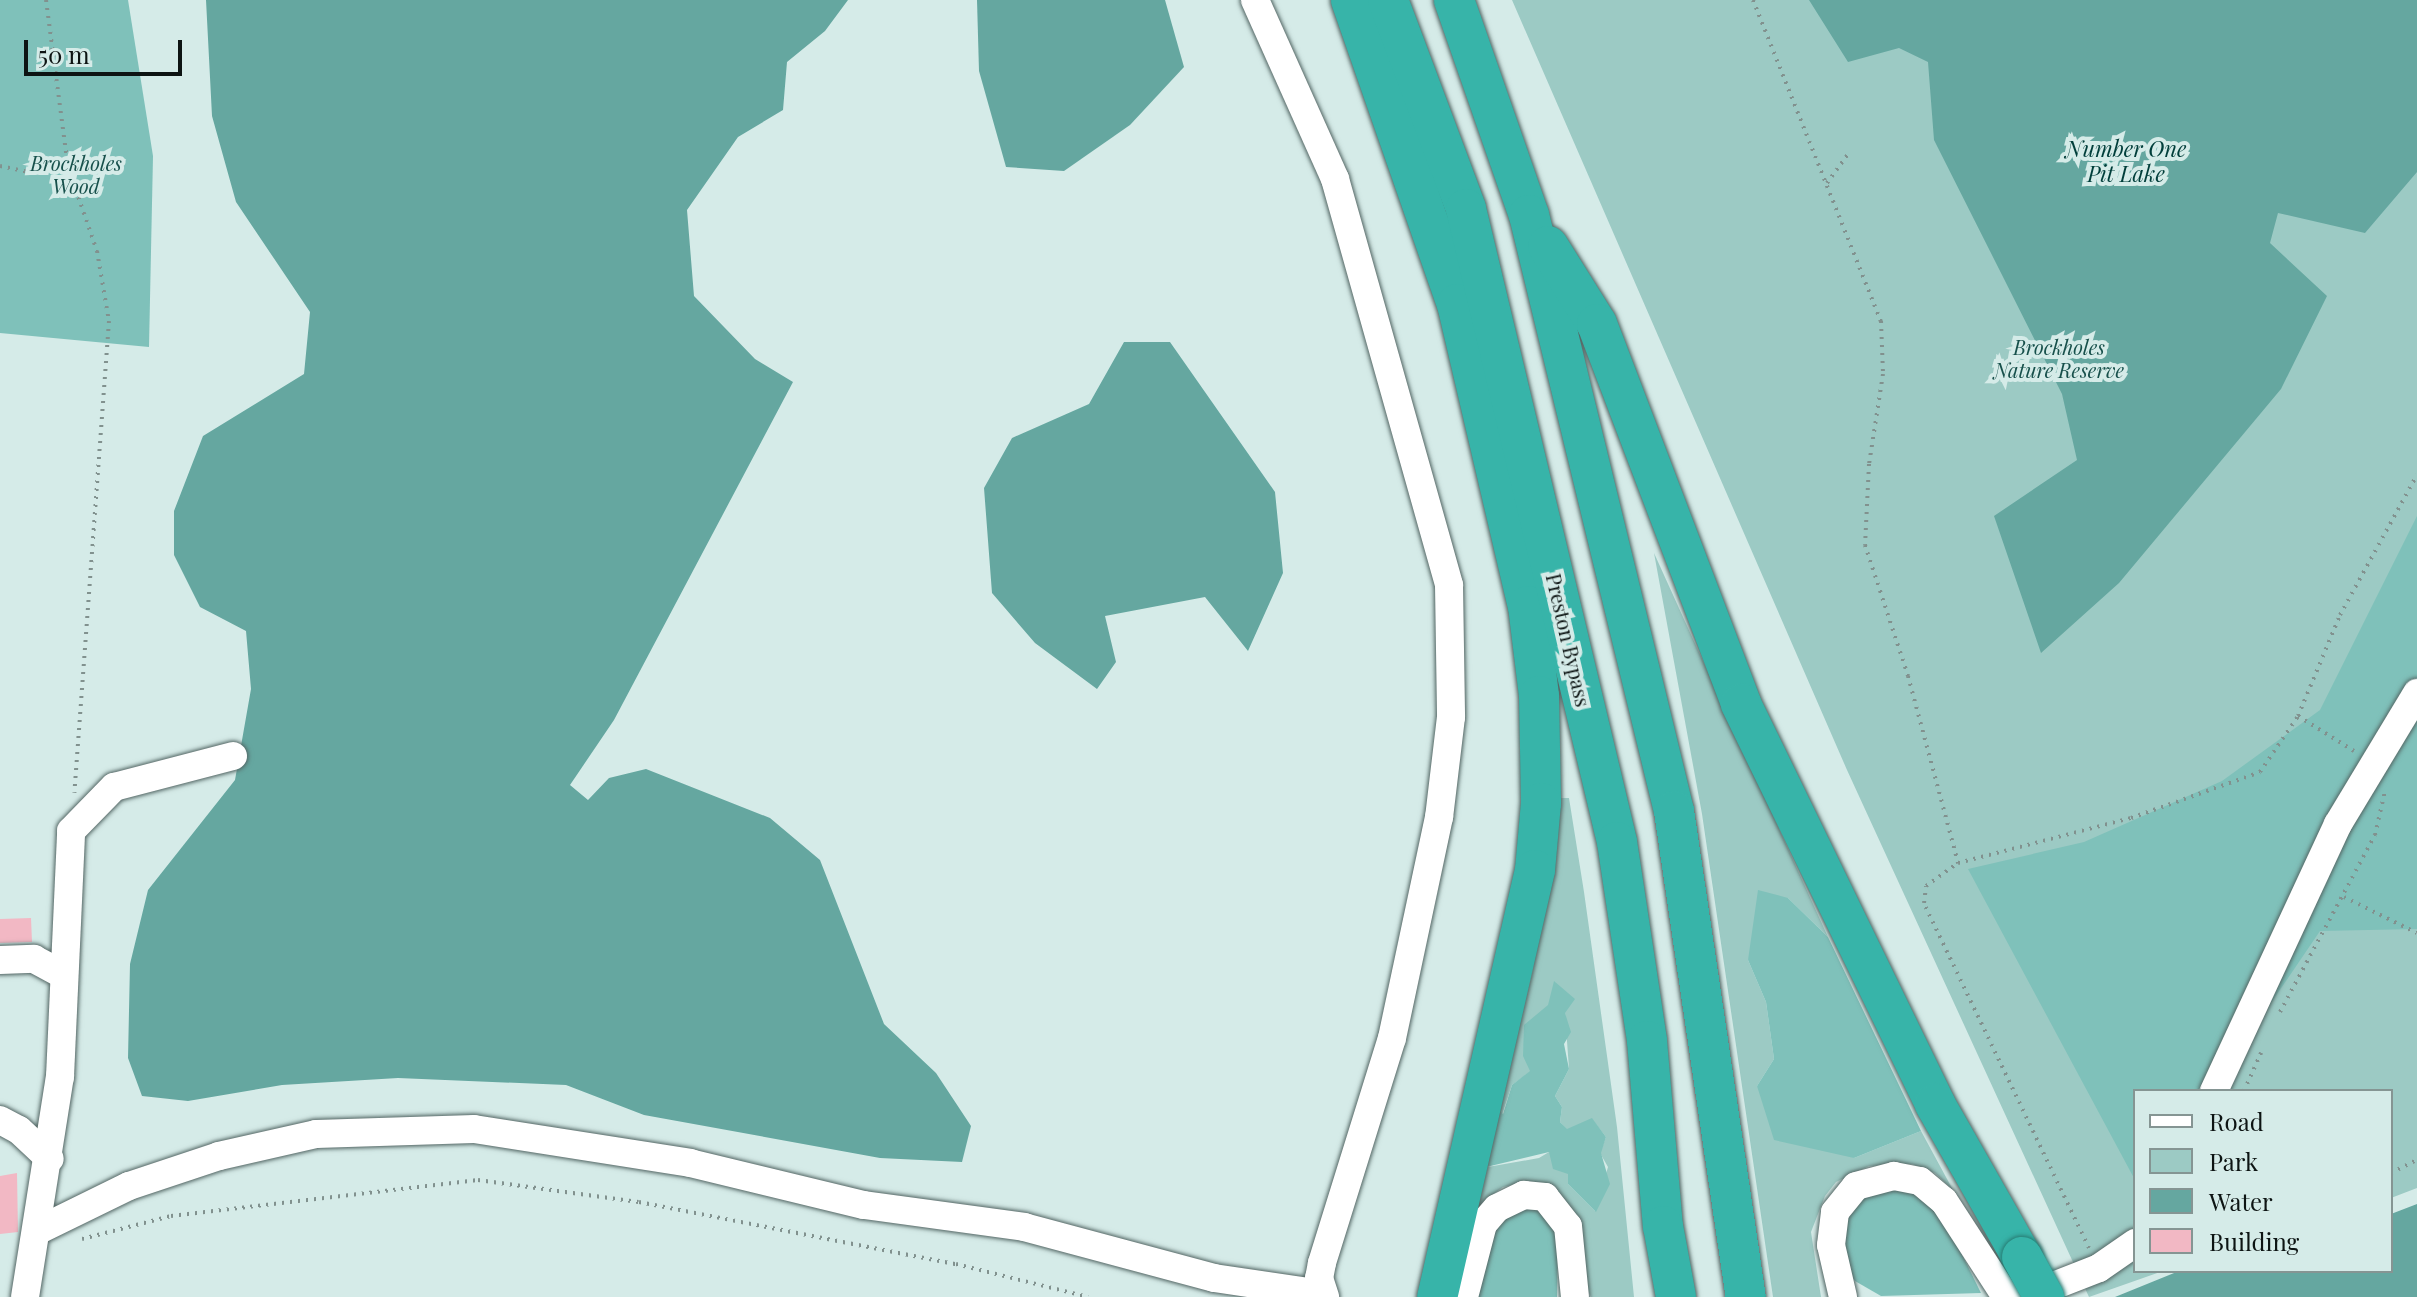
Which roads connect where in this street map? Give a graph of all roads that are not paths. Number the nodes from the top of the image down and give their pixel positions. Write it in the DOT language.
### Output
graph roads {
  1 [pos="1255,0"];
  2 [pos="1351,0"];
  3 [pos="1388,0"];
  4 [pos="1454,0"];
  5 [pos="1529,215"];
  6 [pos="2417,693"];
  7 [pos="233,756"];
  8 [pos="0,960"];
  9 [pos="62,974"];
  10 [pos="2215,1089"];
  11 [pos="0,1120"];
  12 [pos="50,1159"];
  13 [pos="37,1231"];
  14 [pos="2133,1244"];
  15 [pos="2005,1261"];
  16 [pos="1452,1290"];
  17 [pos="1324,1295"];
  18 [pos="25,1297"];
  19 [pos="1575,1297"];
  20 [pos="1676,1297"];
  21 [pos="1746,1297"];
  22 [pos="1843,1297"];
  23 [pos="2006,1297"];
  24 [pos="2024,1297"];
  25 [pos="2044,1297"];
  1 -- 17 [label="lane"];
  2 -- 16 [label="highway"];
  3 -- 20 [label="highway, Preston Bypass"];
  4 -- 5 [label="highway"];
  5 -- 15 [label="highway"];
  5 -- 21 [label="highway"];
  6 -- 10 [label="lane"];
  7 -- 9 [label="lane"];
  8 -- 9 [label="lane"];
  9 -- 12 [label="lane"];
  11 -- 12 [label="lane"];
  12 -- 13 [label="lane"];
  13 -- 17 [label="lane"];
  13 -- 18 [label="lane"];
  14 -- 24 [label="lane"];
  15 -- 22 [label="lane"];
  15 -- 23 [label="lane"];
  15 -- 25 [label="highway, bridge"];
  16 -- 19 [label="lane"];
}
